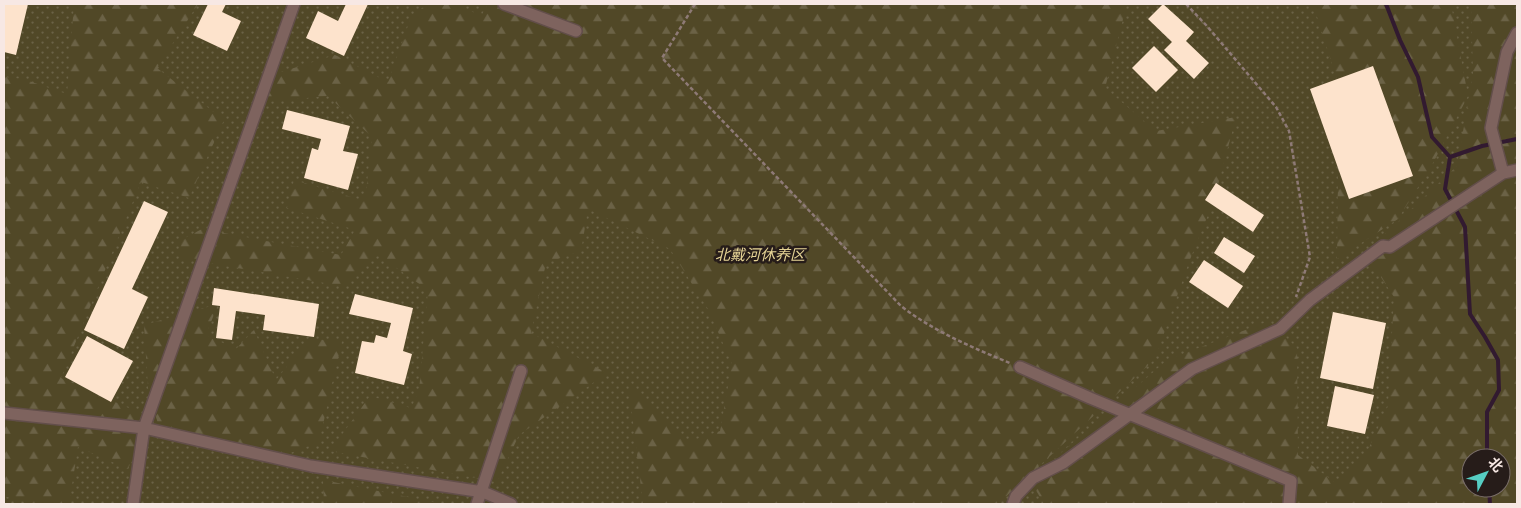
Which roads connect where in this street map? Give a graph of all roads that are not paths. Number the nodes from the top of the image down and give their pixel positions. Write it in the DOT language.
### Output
graph roads {
  1 [pos="294,4"];
  2 [pos="504,4"];
  3 [pos="576,31"];
  4 [pos="1517,34"];
  5 [pos="1517,170"];
  6 [pos="1503,174"];
  7 [pos="1020,367"];
  8 [pos="521,371"];
  9 [pos="4,413"];
  10 [pos="1130,414"];
  11 [pos="144,428"];
  12 [pos="480,492"];
  13 [pos="133,504"];
  14 [pos="477,504"];
  15 [pos="511,504"];
  16 [pos="1013,504"];
  17 [pos="1290,504"];
  1 -- 11 [label="street"];
  2 -- 3 [label="street"];
  4 -- 6 [label="street"];
  5 -- 6 [label="street"];
  6 -- 10 [label="street"];
  7 -- 10 [label="street"];
  8 -- 12 [label="street"];
  9 -- 11 [label="street"];
  10 -- 16 [label="street"];
  10 -- 17 [label="street"];
  11 -- 12 [label="street"];
  11 -- 13 [label="street"];
  12 -- 14 [label="street"];
  12 -- 15 [label="street"];
}
